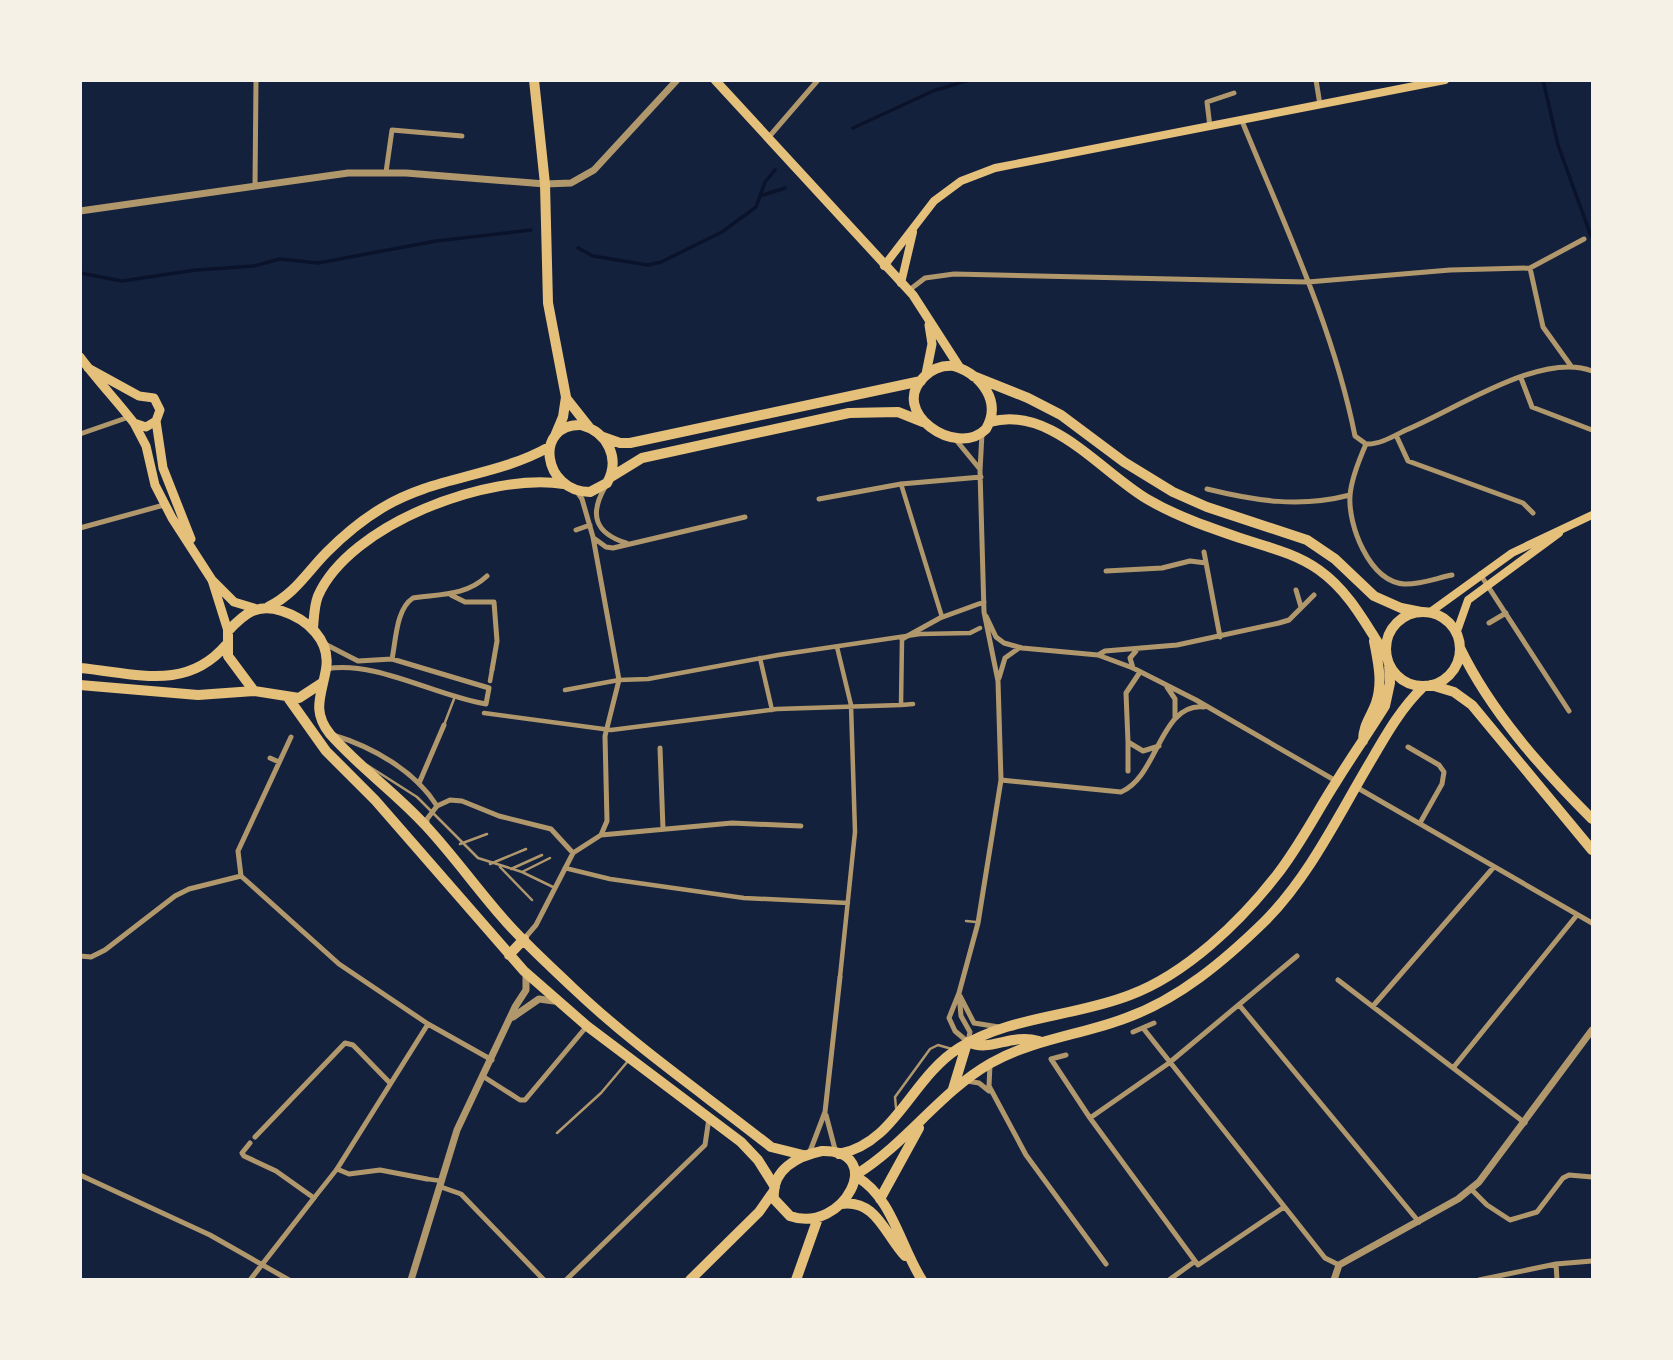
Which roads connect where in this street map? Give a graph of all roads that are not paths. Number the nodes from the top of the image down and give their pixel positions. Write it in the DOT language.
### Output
graph roads {
  1 [pos="256,80"];
  2 [pos="534,80"];
  3 [pos="677,80"];
  4 [pos="715,80"];
  5 [pos="818,80"];
  6 [pos="1316,80"];
  7 [pos="1445,80"];
  8 [pos="1405,84"];
  9 [pos="1234,93"];
  10 [pos="1321,106"];
  11 [pos="1242,121"];
  12 [pos="1210,127"];
  13 [pos="462,136"];
  14 [pos="768,138"];
  15 [pos="386,172"];
  16 [pos="545,184"];
  17 [pos="255,186"];
  18 [pos="80,211"];
  19 [pos="914,226"];
  20 [pos="1584,239"];
  21 [pos="884,266"];
  22 [pos="1530,268"];
  23 [pos="1308,282"];
  24 [pos="901,283"];
  25 [pos="908,291"];
  26 [pos="924,312"];
  27 [pos="80,357"];
  28 [pos="1571,366"];
  29 [pos="88,368"];
  30 [pos="960,368"];
  31 [pos="1592,371"];
  32 [pos="973,376"];
  33 [pos="923,377"];
  34 [pos="1521,378"];
  35 [pos="139,396"];
  36 [pos="566,397"];
  37 [pos="130,418"];
  38 [pos="156,421"];
  39 [pos="923,422"];
  40 [pos="990,422"];
  41 [pos="592,430"];
  42 [pos="1592,430"];
  43 [pos="982,433"];
  44 [pos="80,434"];
  45 [pos="1396,435"];
  46 [pos="555,436"];
  47 [pos="603,437"];
  48 [pos="954,438"];
  49 [pos="1366,443"];
  50 [pos="549,447"];
  51 [pos="980,474"];
  52 [pos="609,480"];
  53 [pos="564,484"];
  54 [pos="901,484"];
  55 [pos="1207,489"];
  56 [pos="576,490"];
  57 [pos="1350,495"];
  58 [pos="820,499"];
  59 [pos="164,505"];
  60 [pos="1532,513"];
  61 [pos="1592,515"];
  62 [pos="745,517"];
  63 [pos="590,525"];
  64 [pos="80,528"];
  65 [pos="576,530"];
  66 [pos="1561,531"];
  67 [pos="593,537"];
  68 [pos="626,543"];
  69 [pos="195,551"];
  70 [pos="1204,552"];
  71 [pos="1206,563"];
  72 [pos="1106,570"];
  73 [pos="1480,574"];
  74 [pos="1452,575"];
  75 [pos="486,576"];
  76 [pos="212,580"];
  77 [pos="1487,585"];
  78 [pos="1296,590"];
  79 [pos="450,595"];
  80 [pos="1314,595"];
  81 [pos="984,603"];
  82 [pos="268,607"];
  83 [pos="1301,607"];
  84 [pos="254,608"];
  85 [pos="984,612"];
  86 [pos="1425,612"];
  87 [pos="1506,613"];
  88 [pos="942,617"];
  89 [pos="1489,623"];
  90 [pos="313,628"];
  91 [pos="980,628"];
  92 [pos="228,631"];
  93 [pos="1372,634"];
  94 [pos="1456,634"];
  95 [pos="1220,637"];
  96 [pos="902,639"];
  97 [pos="323,643"];
  98 [pos="226,645"];
  99 [pos="837,647"];
  100 [pos="1019,648"];
  101 [pos="1460,648"];
  102 [pos="1139,649"];
  103 [pos="1098,655"];
  104 [pos="760,658"];
  105 [pos="391,659"];
  106 [pos="1388,661"];
  107 [pos="80,668"];
  108 [pos="1133,668"];
  109 [pos="326,669"];
  110 [pos="492,670"];
  111 [pos="1140,672"];
  112 [pos="620,680"];
  113 [pos="490,681"];
  114 [pos="998,681"];
  115 [pos="322,683"];
  116 [pos="80,685"];
  117 [pos="1427,685"];
  118 [pos="1167,687"];
  119 [pos="565,690"];
  120 [pos="254,691"];
  121 [pos="289,699"];
  122 [pos="454,699"];
  123 [pos="913,704"];
  124 [pos="851,705"];
  125 [pos="901,705"];
  126 [pos="1204,707"];
  127 [pos="775,710"];
  128 [pos="1569,711"];
  129 [pos="484,713"];
  130 [pos="1175,718"];
  131 [pos="443,725"];
  132 [pos="606,729"];
  133 [pos="331,734"];
  134 [pos="291,737"];
  135 [pos="1363,741"];
  136 [pos="1128,743"];
  137 [pos="1159,746"];
  138 [pos="1408,747"];
  139 [pos="660,748"];
  140 [pos="352,756"];
  141 [pos="270,758"];
  142 [pos="279,762"];
  143 [pos="1128,771"];
  144 [pos="1001,780"];
  145 [pos="420,781"];
  146 [pos="1336,781"];
  147 [pos="1355,787"];
  148 [pos="437,806"];
  149 [pos="431,811"];
  150 [pos="1592,819"];
  151 [pos="441,821"];
  152 [pos="1420,823"];
  153 [pos="801,826"];
  154 [pos="426,827"];
  155 [pos="663,829"];
  156 [pos="487,834"];
  157 [pos="601,835"];
  158 [pos="460,844"];
  159 [pos="526,849"];
  160 [pos="1592,850"];
  161 [pos="573,853"];
  162 [pos="542,855"];
  163 [pos="550,858"];
  164 [pos="490,864"];
  165 [pos="500,867"];
  166 [pos="564,867"];
  167 [pos="1493,868"];
  168 [pos="511,869"];
  169 [pos="522,872"];
  170 [pos="241,876"];
  171 [pos="553,887"];
  172 [pos="532,900"];
  173 [pos="848,903"];
  174 [pos="1577,915"];
  175 [pos="966,921"];
  176 [pos="978,923"];
  177 [pos="1592,923"];
  178 [pos="524,939"];
  179 [pos="509,955"];
  180 [pos="80,956"];
  181 [pos="1297,956"];
  182 [pos="526,973"];
  183 [pos="840,977"];
  184 [pos="1338,980"];
  185 [pos="959,993"];
  186 [pos="560,1004"];
  187 [pos="1240,1006"];
  188 [pos="1373,1006"];
  189 [pos="510,1020"];
  190 [pos="1154,1023"];
  191 [pos="428,1024"];
  192 [pos="587,1026"];
  193 [pos="1003,1027"];
  194 [pos="1143,1028"];
  195 [pos="1592,1030"];
  196 [pos="955,1031"];
  197 [pos="1133,1032"];
  198 [pos="1040,1041"];
  199 [pos="968,1042"];
  200 [pos="955,1050"];
  201 [pos="1066,1055"];
  202 [pos="630,1059"];
  203 [pos="492,1060"];
  204 [pos="990,1063"];
  205 [pos="1169,1063"];
  206 [pos="1453,1068"];
  207 [pos="484,1077"];
  208 [pos="964,1081"];
  209 [pos="389,1082"];
  210 [pos="953,1089"];
  211 [pos="992,1092"];
  212 [pos="898,1111"];
  213 [pos="825,1112"];
  214 [pos="926,1115"];
  215 [pos="709,1117"];
  216 [pos="1090,1118"];
  217 [pos="1525,1123"];
  218 [pos="557,1133"];
  219 [pos="256,1137"];
  220 [pos="250,1143"];
  221 [pos="837,1153"];
  222 [pos="806,1155"];
  223 [pos="337,1169"];
  224 [pos="80,1175"];
  225 [pos="857,1175"];
  226 [pos="1592,1177"];
  227 [pos="427,1179"];
  228 [pos="441,1184"];
  229 [pos="774,1189"];
  230 [pos="1471,1189"];
  231 [pos="314,1198"];
  232 [pos="880,1199"];
  233 [pos="841,1204"];
  234 [pos="1284,1207"];
  235 [pos="818,1218"];
  236 [pos="1419,1222"];
  237 [pos="1592,1261"];
  238 [pos="1194,1262"];
  239 [pos="262,1264"];
  240 [pos="1106,1264"];
  241 [pos="1556,1264"];
  242 [pos="912,1265"];
  243 [pos="1339,1265"];
  244 [pos="250,1279"];
  245 [pos="289,1279"];
  246 [pos="411,1279"];
  247 [pos="544,1279"];
  248 [pos="566,1279"];
  249 [pos="690,1279"];
  250 [pos="796,1279"];
  251 [pos="922,1279"];
  252 [pos="1169,1279"];
  253 [pos="1334,1279"];
  254 [pos="1479,1279"];
  255 [pos="1557,1279"];
  1 -- 17 [label="street"];
  2 -- 16 [label="highway"];
  3 -- 16 [label="street"];
  4 -- 14 [label="main road"];
  5 -- 14 [label="street"];
  6 -- 10 [label="street"];
  7 -- 8 [label="main road"];
  8 -- 10 [label="main road"];
  9 -- 12 [label="street"];
  10 -- 11 [label="main road"];
  11 -- 12 [label="main road"];
  11 -- 23 [label="street"];
  12 -- 19 [label="main road"];
  13 -- 15 [label="street"];
  14 -- 21 [label="main road"];
  15 -- 16 [label="street"];
  15 -- 17 [label="street"];
  16 -- 36 [label="highway"];
  17 -- 18 [label="street"];
  19 -- 21 [label="main road"];
  19 -- 24 [label="main road"];
  20 -- 22 [label="street"];
  21 -- 24 [label="main road"];
  22 -- 23 [label="street"];
  22 -- 28 [label="street"];
  23 -- 25 [label="street"];
  23 -- 49 [label="street"];
  24 -- 25 [label="main road"];
  25 -- 26 [label="main road"];
  26 -- 30 [label="main road"];
  26 -- 33 [label="main road"];
  27 -- 29 [label="main road"];
  28 -- 31 [label="street"];
  28 -- 34 [label="street"];
  29 -- 35 [label="main road"];
  29 -- 37 [label="main road"];
  30 -- 32 [label="highway"];
  30 -- 33 [label="highway"];
  32 -- 40 [label="highway"];
  32 -- 86 [label="highway"];
  33 -- 39 [label="highway"];
  33 -- 47 [label="highway"];
  34 -- 42 [label="street"];
  34 -- 45 [label="street"];
  35 -- 37 [label="main road"];
  35 -- 38 [label="main road"];
  36 -- 41 [label="highway"];
  36 -- 46 [label="highway"];
  37 -- 38 [label="main road"];
  37 -- 44 [label="street"];
  37 -- 59 [label="main road"];
  38 -- 69 [label="main road"];
  39 -- 48 [label="highway"];
  39 -- 52 [label="highway"];
  40 -- 43 [label="highway"];
  40 -- 93 [label="highway"];
  41 -- 46 [label="highway"];
  41 -- 47 [label="highway"];
  43 -- 48 [label="highway"];
  43 -- 51 [label="street"];
  45 -- 49 [label="street"];
  45 -- 60 [label="street"];
  46 -- 50 [label="highway"];
  47 -- 52 [label="highway"];
  48 -- 51 [label="street"];
  49 -- 57 [label="street"];
  50 -- 53 [label="highway"];
  50 -- 82 [label="highway"];
  51 -- 54 [label="street"];
  51 -- 81 [label="street"];
  52 -- 56 [label="highway"];
  52 -- 68 [label="street"];
  53 -- 56 [label="highway"];
  53 -- 90 [label="highway"];
  54 -- 58 [label="street"];
  54 -- 88 [label="street"];
  55 -- 57 [label="street"];
  56 -- 63 [label="street"];
  57 -- 74 [label="street"];
  59 -- 64 [label="street"];
  59 -- 69 [label="main road"];
  61 -- 66 [label="main road"];
  62 -- 68 [label="street"];
  63 -- 65 [label="street"];
  63 -- 67 [label="street"];
  66 -- 73 [label="main road"];
  66 -- 77 [label="main road"];
  67 -- 68 [label="street"];
  67 -- 112 [label="street"];
  69 -- 76 [label="main road"];
  70 -- 71 [label="street"];
  71 -- 72 [label="street"];
  71 -- 95 [label="street"];
  73 -- 77 [label="street"];
  73 -- 86 [label="main road"];
  75 -- 79 [label="street"];
  76 -- 84 [label="main road"];
  76 -- 92 [label="main road"];
  77 -- 87 [label="street"];
  77 -- 94 [label="main road"];
  78 -- 83 [label="street"];
  79 -- 105 [label="street"];
  79 -- 110 [label="street"];
  80 -- 83 [label="street"];
  81 -- 85 [label="street"];
  81 -- 88 [label="street"];
  82 -- 84 [label="highway"];
  82 -- 90 [label="highway"];
  83 -- 95 [label="street"];
  84 -- 92 [label="highway"];
  85 -- 100 [label="street"];
  85 -- 114 [label="street"];
  86 -- 94 [label="highway"];
  86 -- 106 [label="highway"];
  87 -- 89 [label="street"];
  87 -- 128 [label="street"];
  88 -- 96 [label="street"];
  90 -- 97 [label="highway"];
  91 -- 96 [label="street"];
  92 -- 98 [label="highway"];
  93 -- 106 [label="highway"];
  93 -- 135 [label="highway"];
  94 -- 101 [label="highway"];
  95 -- 102 [label="street"];
  96 -- 99 [label="street"];
  96 -- 125 [label="street"];
  97 -- 105 [label="street"];
  97 -- 109 [label="highway"];
  98 -- 107 [label="highway"];
  98 -- 120 [label="highway"];
  99 -- 104 [label="street"];
  99 -- 124 [label="street"];
  100 -- 103 [label="street"];
  100 -- 114 [label="street"];
  101 -- 117 [label="highway"];
  101 -- 150 [label="highway"];
  102 -- 103 [label="street"];
  102 -- 108 [label="street"];
  103 -- 108 [label="street"];
  104 -- 112 [label="street"];
  104 -- 127 [label="street"];
  105 -- 122 [label="street"];
  106 -- 117 [label="highway"];
  106 -- 135 [label="highway"];
  108 -- 111 [label="street"];
  109 -- 115 [label="highway"];
  109 -- 122 [label="street"];
  110 -- 113 [label="street"];
  111 -- 118 [label="street"];
  111 -- 136 [label="street"];
  112 -- 119 [label="street"];
  112 -- 132 [label="street"];
  114 -- 144 [label="street"];
  115 -- 121 [label="highway"];
  115 -- 133 [label="highway"];
  116 -- 120 [label="highway"];
  117 -- 147 [label="highway"];
  117 -- 160 [label="highway"];
  118 -- 126 [label="street"];
  118 -- 130 [label="street"];
  120 -- 121 [label="highway"];
  121 -- 179 [label="highway"];
  122 -- 131 [label="lane"];
  123 -- 125 [label="street"];
  124 -- 125 [label="street"];
  124 -- 127 [label="street"];
  124 -- 173 [label="street"];
  126 -- 130 [label="street"];
  126 -- 146 [label="street"];
  127 -- 132 [label="street"];
  129 -- 132 [label="street"];
  130 -- 137 [label="street"];
  131 -- 145 [label="street"];
  132 -- 157 [label="street"];
  133 -- 140 [label="highway"];
  133 -- 145 [label="street"];
  134 -- 142 [label="street"];
  135 -- 146 [label="highway"];
  136 -- 137 [label="street"];
  136 -- 143 [label="street"];
  137 -- 144 [label="street"];
  138 -- 152 [label="street"];
  139 -- 155 [label="street"];
  140 -- 149 [label="lane"];
  140 -- 154 [label="highway"];
  141 -- 142 [label="street"];
  142 -- 170 [label="street"];
  144 -- 176 [label="street"];
  145 -- 148 [label="street"];
  146 -- 193 [label="highway"];
  147 -- 152 [label="street"];
  147 -- 198 [label="highway"];
  148 -- 149 [label="street"];
  148 -- 151 [label="lane"];
  148 -- 161 [label="street"];
  149 -- 151 [label="lane"];
  149 -- 154 [label="street"];
  151 -- 158 [label="lane"];
  152 -- 167 [label="street"];
  153 -- 155 [label="street"];
  154 -- 178 [label="highway"];
  155 -- 157 [label="street"];
  156 -- 158 [label="lane"];
  157 -- 161 [label="street"];
  158 -- 164 [label="lane"];
  159 -- 164 [label="lane"];
  161 -- 166 [label="street"];
  162 -- 168 [label="lane"];
  163 -- 169 [label="lane"];
  164 -- 165 [label="lane"];
  165 -- 168 [label="lane"];
  165 -- 172 [label="lane"];
  166 -- 171 [label="street"];
  166 -- 173 [label="street"];
  167 -- 174 [label="street"];
  167 -- 188 [label="street"];
  168 -- 169 [label="lane"];
  169 -- 171 [label="lane"];
  170 -- 180 [label="street"];
  170 -- 191 [label="street"];
  171 -- 178 [label="street"];
  173 -- 183 [label="street"];
  174 -- 177 [label="street"];
  174 -- 206 [label="street"];
  175 -- 176 [label="lane"];
  176 -- 185 [label="street"];
  178 -- 179 [label="highway"];
  178 -- 222 [label="highway"];
  179 -- 182 [label="highway"];
  181 -- 187 [label="street"];
  182 -- 186 [label="highway"];
  182 -- 189 [label="street"];
  183 -- 213 [label="street"];
  184 -- 188 [label="street"];
  185 -- 193 [label="street"];
  185 -- 196 [label="street"];
  185 -- 199 [label="street"];
  186 -- 189 [label="street"];
  186 -- 192 [label="highway"];
  187 -- 205 [label="street"];
  187 -- 236 [label="street"];
  188 -- 206 [label="street"];
  189 -- 203 [label="street"];
  190 -- 194 [label="street"];
  191 -- 203 [label="street"];
  191 -- 209 [label="street"];
  192 -- 202 [label="highway"];
  192 -- 207 [label="street"];
  193 -- 199 [label="highway"];
  194 -- 197 [label="street"];
  194 -- 205 [label="street"];
  195 -- 217 [label="street"];
  196 -- 199 [label="street"];
  196 -- 200 [label="street"];
  198 -- 199 [label="highway"];
  198 -- 204 [label="highway"];
  199 -- 200 [label="highway"];
  199 -- 210 [label="highway"];
  200 -- 212 [label="highway"];
  200 -- 212 [label="lane"];
  201 -- 216 [label="street"];
  202 -- 215 [label="highway"];
  202 -- 218 [label="lane"];
  203 -- 207 [label="street"];
  204 -- 208 [label="highway"];
  204 -- 211 [label="street"];
  205 -- 216 [label="street"];
  205 -- 234 [label="street"];
  206 -- 217 [label="street"];
  207 -- 228 [label="street"];
  208 -- 210 [label="highway"];
  208 -- 211 [label="street"];
  209 -- 219 [label="street"];
  209 -- 223 [label="street"];
  210 -- 214 [label="highway"];
  211 -- 240 [label="street"];
  212 -- 221 [label="highway"];
  213 -- 221 [label="street"];
  213 -- 222 [label="street"];
  214 -- 225 [label="highway"];
  214 -- 232 [label="highway"];
  215 -- 229 [label="highway"];
  215 -- 248 [label="street"];
  216 -- 238 [label="street"];
  217 -- 230 [label="street"];
  220 -- 231 [label="street"];
  221 -- 222 [label="highway"];
  221 -- 225 [label="highway"];
  222 -- 229 [label="highway"];
  223 -- 227 [label="street"];
  223 -- 231 [label="street"];
  224 -- 239 [label="street"];
  225 -- 232 [label="highway"];
  225 -- 233 [label="highway"];
  226 -- 230 [label="street"];
  227 -- 228 [label="street"];
  228 -- 246 [label="street"];
  228 -- 247 [label="street"];
  229 -- 235 [label="highway"];
  229 -- 249 [label="highway"];
  230 -- 236 [label="street"];
  231 -- 239 [label="street"];
  232 -- 242 [label="highway"];
  233 -- 235 [label="highway"];
  233 -- 242 [label="highway"];
  234 -- 238 [label="street"];
  234 -- 243 [label="street"];
  235 -- 250 [label="highway"];
  236 -- 243 [label="street"];
  237 -- 241 [label="street"];
  238 -- 252 [label="street"];
  239 -- 244 [label="street"];
  239 -- 245 [label="street"];
  241 -- 254 [label="street"];
  241 -- 255 [label="street"];
  242 -- 251 [label="highway"];
  243 -- 253 [label="street"];
}
